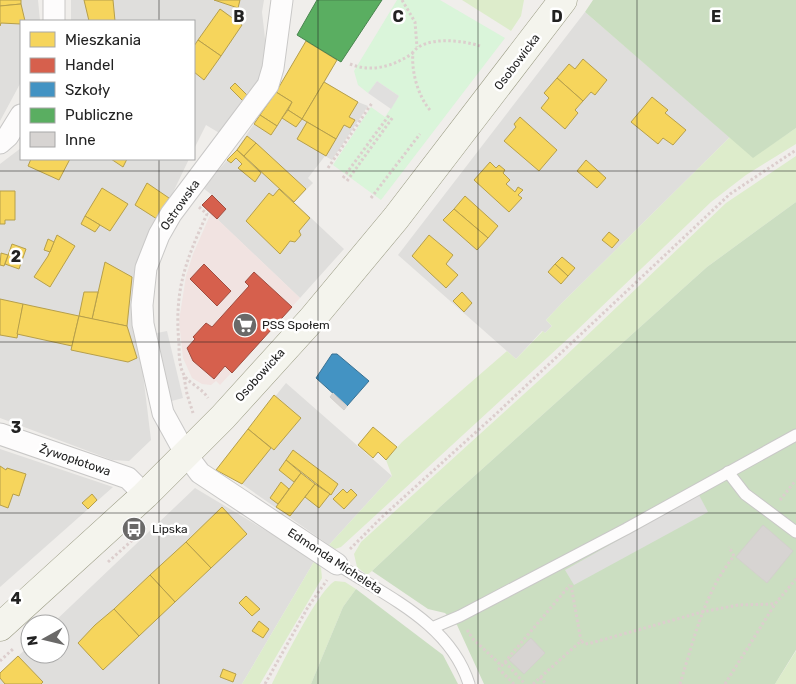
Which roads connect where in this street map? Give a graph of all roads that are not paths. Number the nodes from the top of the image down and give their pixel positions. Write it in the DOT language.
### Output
graph roads {
  1 [pos="54,0"];
  2 [pos="282,0"];
  3 [pos="563,0"];
  4 [pos="54,20"];
  5 [pos="20,117"];
  6 [pos="0,143"];
  7 [pos="0,434"];
  8 [pos="796,435"];
  9 [pos="185,453"];
  10 [pos="728,472"];
  11 [pos="145,494"];
  12 [pos="796,532"];
  13 [pos="337,564"];
  14 [pos="0,627"];
  15 [pos="434,627"];
  16 [pos="469,684"];
  1 -- 4 [label="street"];
  2 -- 9 [label="street, Ostrowska"];
  3 -- 9 [label="street, Osobowicka"];
  5 -- 6 [label="street"];
  7 -- 11 [label="street, Żywopłotowa"];
  8 -- 10 [label="lane"];
  9 -- 11 [label="street, Osobowicka"];
  9 -- 13 [label="street, Edmonda Micheleta"];
  10 -- 12 [label="lane"];
  10 -- 15 [label="lane"];
  11 -- 14 [label="street, Osobowicka"];
  13 -- 15 [label="lane, Edmonda Micheleta"];
  15 -- 16 [label="lane, Edmonda Micheleta"];
}
